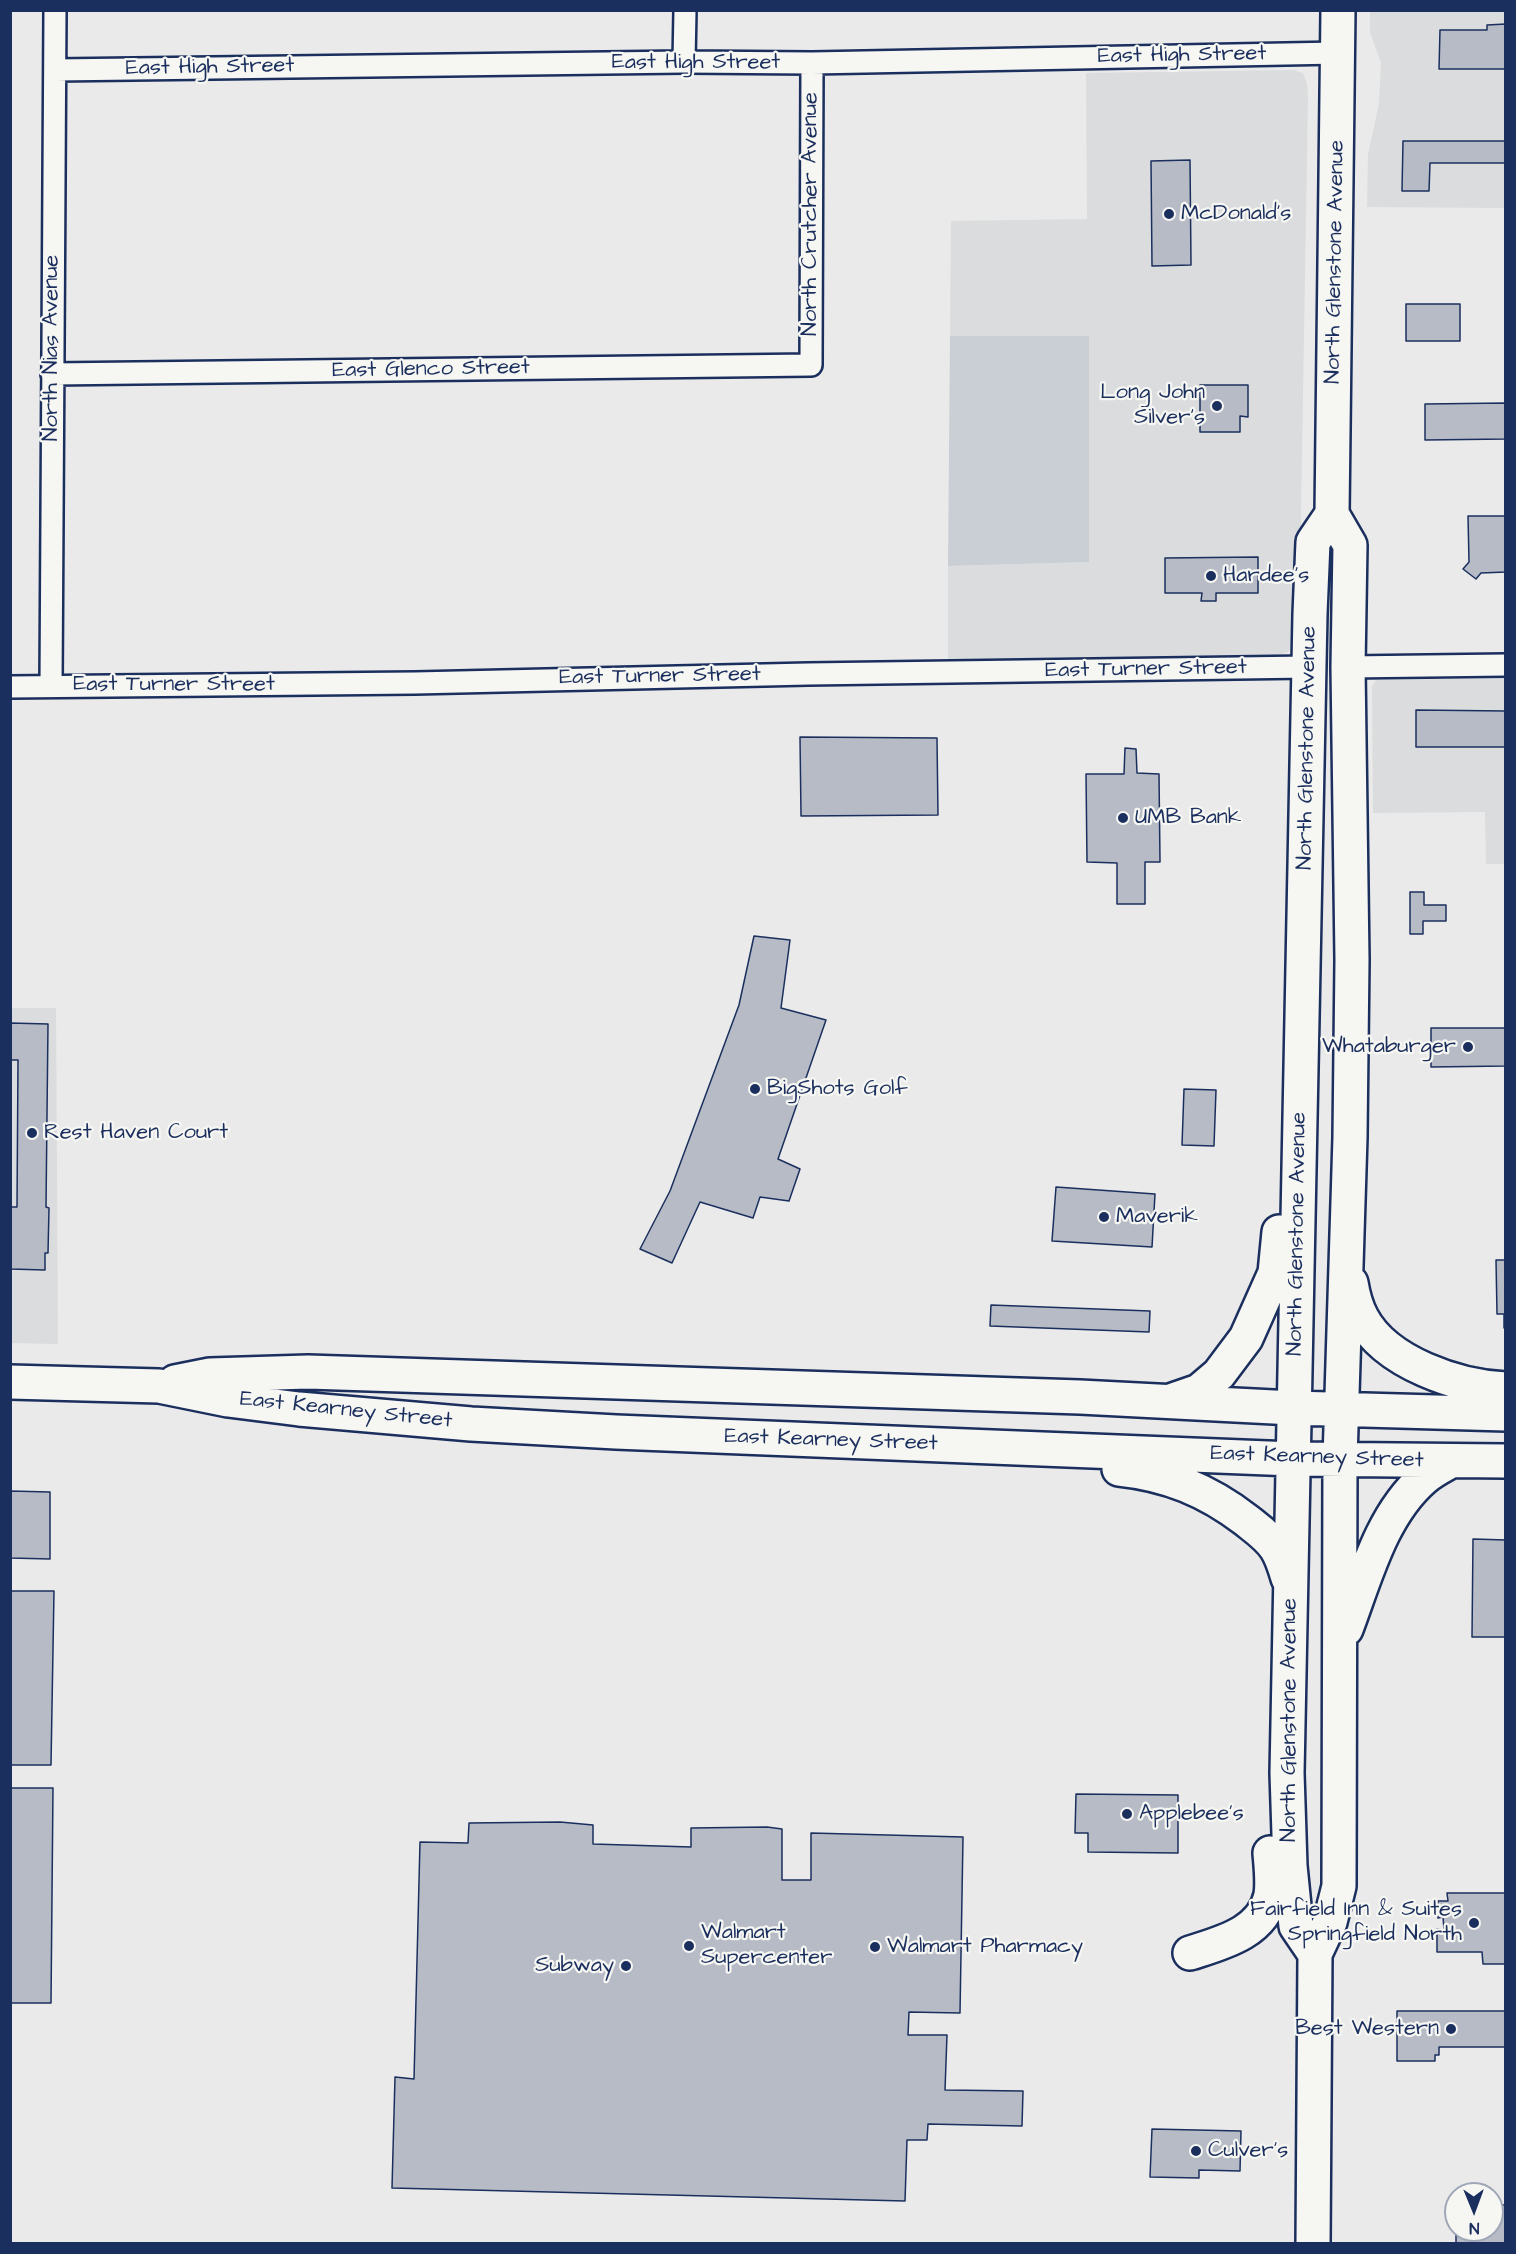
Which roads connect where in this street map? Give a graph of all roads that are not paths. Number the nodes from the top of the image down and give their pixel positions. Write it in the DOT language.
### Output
graph roads {
  1 [pos="55,10"];
  2 [pos="685,10"];
  3 [pos="1338,10"];
  4 [pos="1338,53"];
  5 [pos="684,62"];
  6 [pos="812,63"];
  7 [pos="55,70"];
  8 [pos="811,365"];
  9 [pos="52,374"];
  10 [pos="1332,514"];
  11 [pos="1312,542"];
  12 [pos="1506,664"];
  13 [pos="1309,667"];
  14 [pos="1348,667"];
  15 [pos="51,685"];
  16 [pos="10,687"];
  17 [pos="1349,833"];
  18 [pos="1305,925"];
  19 [pos="1346,1258"];
  20 [pos="10,1382"];
  21 [pos="159,1386"];
  22 [pos="1506,1389"];
  23 [pos="1168,1402"];
  24 [pos="1293,1408"];
  25 [pos="1341,1409"];
  26 [pos="1506,1414"];
  27 [pos="672,1435"];
  28 [pos="1293,1459"];
  29 [pos="1340,1459"];
  30 [pos="1452,1461"];
  31 [pos="1506,1461"];
  32 [pos="1291,1585"];
  33 [pos="1339,1648"];
  34 [pos="1288,1714"];
  35 [pos="1190,1953"];
  36 [pos="1315,1954"];
  37 [pos="1313,2244"];
  1 -- 7 [label="street, North Nias Avenue"];
  2 -- 5 [label="street"];
  3 -- 4 [label="main road, North Glenstone Avenue"];
  4 -- 6 [label="street, East High Street"];
  4 -- 10 [label="main road, North Glenstone Avenue"];
  5 -- 6 [label="street, East High Street"];
  5 -- 7 [label="street, East High Street"];
  6 -- 8 [label="street, North Crutcher Avenue"];
  7 -- 9 [label="street, North Nias Avenue"];
  8 -- 9 [label="street, East Glenco Street"];
  9 -- 15 [label="street, North Nias Avenue"];
  10 -- 11 [label="main road"];
  10 -- 14 [label="main road, North Glenstone Avenue"];
  11 -- 13 [label="main road, North Glenstone Avenue"];
  11 -- 14 [label="main road"];
  12 -- 14 [label="street"];
  13 -- 15 [label="street, East Turner Street"];
  13 -- 17 [label="main road"];
  13 -- 18 [label="main road, North Glenstone Avenue"];
  14 -- 17 [label="main road, North Glenstone Avenue"];
  15 -- 16 [label="street, East Turner Street"];
  17 -- 19 [label="main road, North Glenstone Avenue"];
  18 -- 23 [label="main road"];
  18 -- 24 [label="main road, North Glenstone Avenue"];
  19 -- 22 [label="main road"];
  19 -- 25 [label="main road, North Glenstone Avenue"];
  20 -- 21 [label="main road, East Kearney Street"];
  21 -- 23 [label="main road, East Kearney Street"];
  21 -- 27 [label="main road, East Kearney Street"];
  23 -- 24 [label="main road, East Kearney Street"];
  24 -- 25 [label="main road, East Kearney Street"];
  24 -- 28 [label="main road, North Glenstone Avenue"];
  25 -- 26 [label="main road, East Kearney Street"];
  25 -- 29 [label="main road, North Glenstone Avenue"];
  27 -- 28 [label="main road, East Kearney Street"];
  27 -- 32 [label="main road"];
  28 -- 29 [label="main road, East Kearney Street"];
  28 -- 32 [label="main road, North Glenstone Avenue"];
  29 -- 30 [label="main road, East Kearney Street"];
  29 -- 33 [label="main road, North Glenstone Avenue"];
  30 -- 31 [label="main road, East Kearney Street"];
  30 -- 33 [label="main road"];
  32 -- 34 [label="main road, North Glenstone Avenue"];
  33 -- 36 [label="main road, North Glenstone Avenue"];
  34 -- 35 [label="main road"];
  34 -- 36 [label="main road, North Glenstone Avenue"];
  36 -- 37 [label="main road, North Glenstone Avenue"];
}
